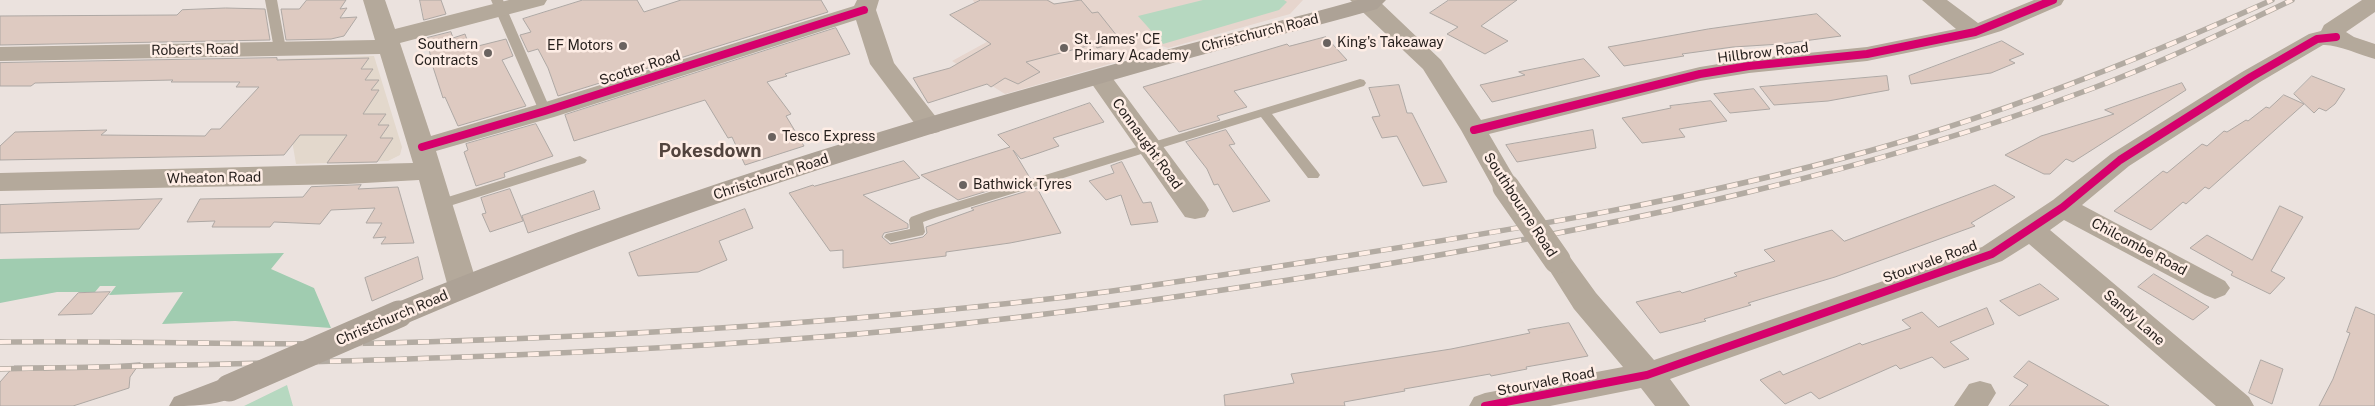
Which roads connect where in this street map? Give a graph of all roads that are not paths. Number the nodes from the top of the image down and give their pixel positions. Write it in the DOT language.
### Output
graph roads {
  1 [pos="271,0"];
  2 [pos="374,0"];
  3 [pos="536,0"];
  4 [pos="1933,0"];
  5 [pos="2053,0"];
  6 [pos="1369,1"];
  7 [pos="2375,2"];
  8 [pos="499,5"];
  9 [pos="866,5"];
  10 [pos="1975,32"];
  11 [pos="2336,37"];
  12 [pos="388,43"];
  13 [pos="280,49"];
  14 [pos="2375,52"];
  15 [pos="0,54"];
  16 [pos="1099,77"];
  17 [pos="1360,83"];
  18 [pos="545,111"];
  19 [pos="1264,112"];
  20 [pos="930,126"];
  21 [pos="1474,130"];
  22 [pos="1149,146"];
  23 [pos="425,159"];
  24 [pos="580,160"];
  25 [pos="1313,175"];
  26 [pos="0,182"];
  27 [pos="440,204"];
  28 [pos="2063,207"];
  29 [pos="1195,210"];
  30 [pos="2031,230"];
  31 [pos="891,237"];
  32 [pos="463,287"];
  33 [pos="2215,288"];
  34 [pos="1648,375"];
  35 [pos="185,406"];
  36 [pos="1485,406"];
  37 [pos="1674,406"];
  38 [pos="2238,406"];
  1 -- 13 [label="lane"];
  2 -- 12 [label="street"];
  3 -- 8 [label="street, Roberts Road"];
  4 -- 10 [label="street"];
  5 -- 10 [label="street, Hillbrow Road"];
  6 -- 16 [label="main road, Christchurch Road"];
  6 -- 21 [label="street, Southbourne Road"];
  7 -- 11 [label="street"];
  8 -- 12 [label="street, Roberts Road"];
  8 -- 18 [label="lane"];
  9 -- 18 [label="street, Scotter Road"];
  9 -- 20 [label="street"];
  10 -- 21 [label="street, Hillbrow Road"];
  11 -- 14 [label="street"];
  11 -- 28 [label="street, Stourvale Road"];
  12 -- 13 [label="street, Roberts Road"];
  12 -- 23 [label="street"];
  13 -- 15 [label="street, Roberts Road"];
  16 -- 20 [label="main road, Christchurch Road"];
  16 -- 22 [label="street, Connaught Road"];
  17 -- 19 [label="lane"];
  18 -- 23 [label="street, Scotter Road"];
  19 -- 22 [label="lane"];
  19 -- 25 [label="lane"];
  20 -- 32 [label="main road, Christchurch Road"];
  21 -- 34 [label="street, Southbourne Road, bridge"];
  22 -- 29 [label="street, Connaught Road"];
  22 -- 31 [label="lane"];
  23 -- 26 [label="street, Wheaton Road"];
  23 -- 27 [label="street"];
  24 -- 27 [label="lane"];
  27 -- 32 [label="street"];
  28 -- 30 [label="street, Stourvale Road"];
  28 -- 33 [label="street, Chilcombe Road"];
  30 -- 34 [label="street, Stourvale Road"];
  30 -- 38 [label="street, Sandy Lane"];
  32 -- 35 [label="main road, Christchurch Road, bridge"];
  34 -- 36 [label="street, Stourvale Road"];
  34 -- 37 [label="street, Southbourne Road"];
}
